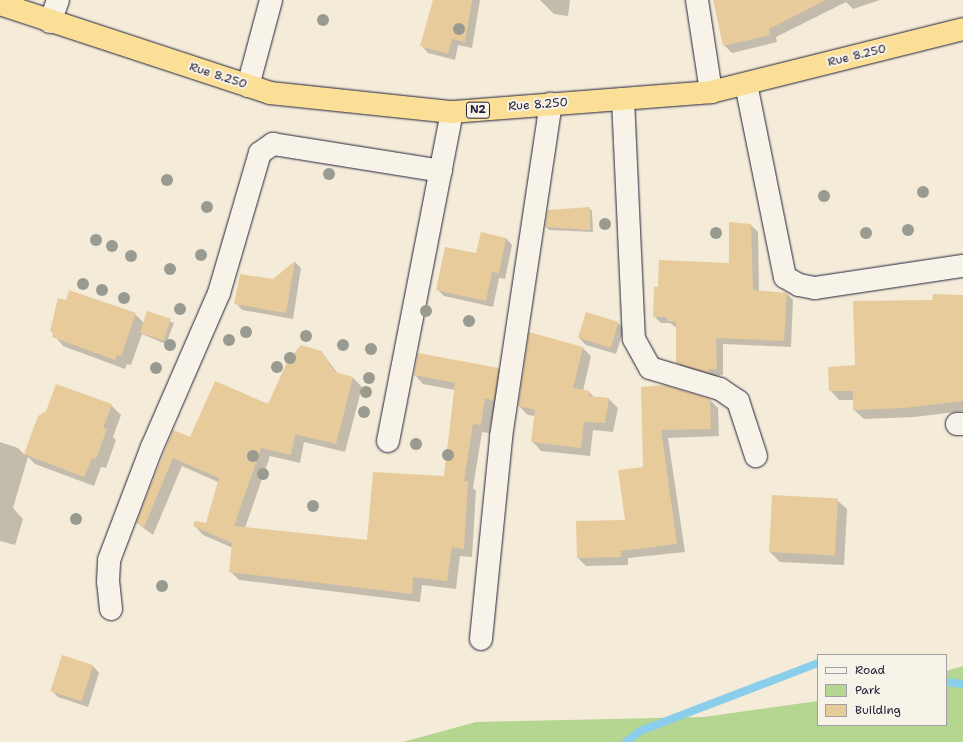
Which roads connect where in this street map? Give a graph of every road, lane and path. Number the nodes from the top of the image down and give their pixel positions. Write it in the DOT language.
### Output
graph roads {
  1 [pos="58,0"];
  2 [pos="271,0"];
  3 [pos="697,0"];
  4 [pos="0,4"];
  5 [pos="50,22"];
  6 [pos="963,29"];
  7 [pos="746,84"];
  8 [pos="248,86"];
  9 [pos="711,92"];
  10 [pos="623,99"];
  11 [pos="551,104"];
  12 [pos="452,112"];
  13 [pos="441,171"];
  14 [pos="963,266"];
  15 [pos="388,441"];
  16 [pos="756,456"];
  17 [pos="111,609"];
  18 [pos="481,639"];
  1 -- 5 [label="street"];
  2 -- 8 [label="street"];
  3 -- 9 [label="street"];
  4 -- 5 [label="highway, Rue 8.250 / N2"];
  5 -- 8 [label="highway, Rue 8.250 / N2"];
  6 -- 7 [label="highway, Rue 8.250 / N2"];
  7 -- 9 [label="highway, Rue 8.250 / N2"];
  7 -- 14 [label="street"];
  8 -- 12 [label="highway, Rue 8.250 / N2"];
  9 -- 10 [label="highway, Rue 8.250 / N2"];
  10 -- 11 [label="highway, Rue 8.250 / N2"];
  10 -- 16 [label="street"];
  11 -- 12 [label="highway, Rue 8.250 / N2"];
  11 -- 18 [label="street"];
  12 -- 13 [label="street"];
  13 -- 15 [label="street"];
  13 -- 17 [label="street"];
}
